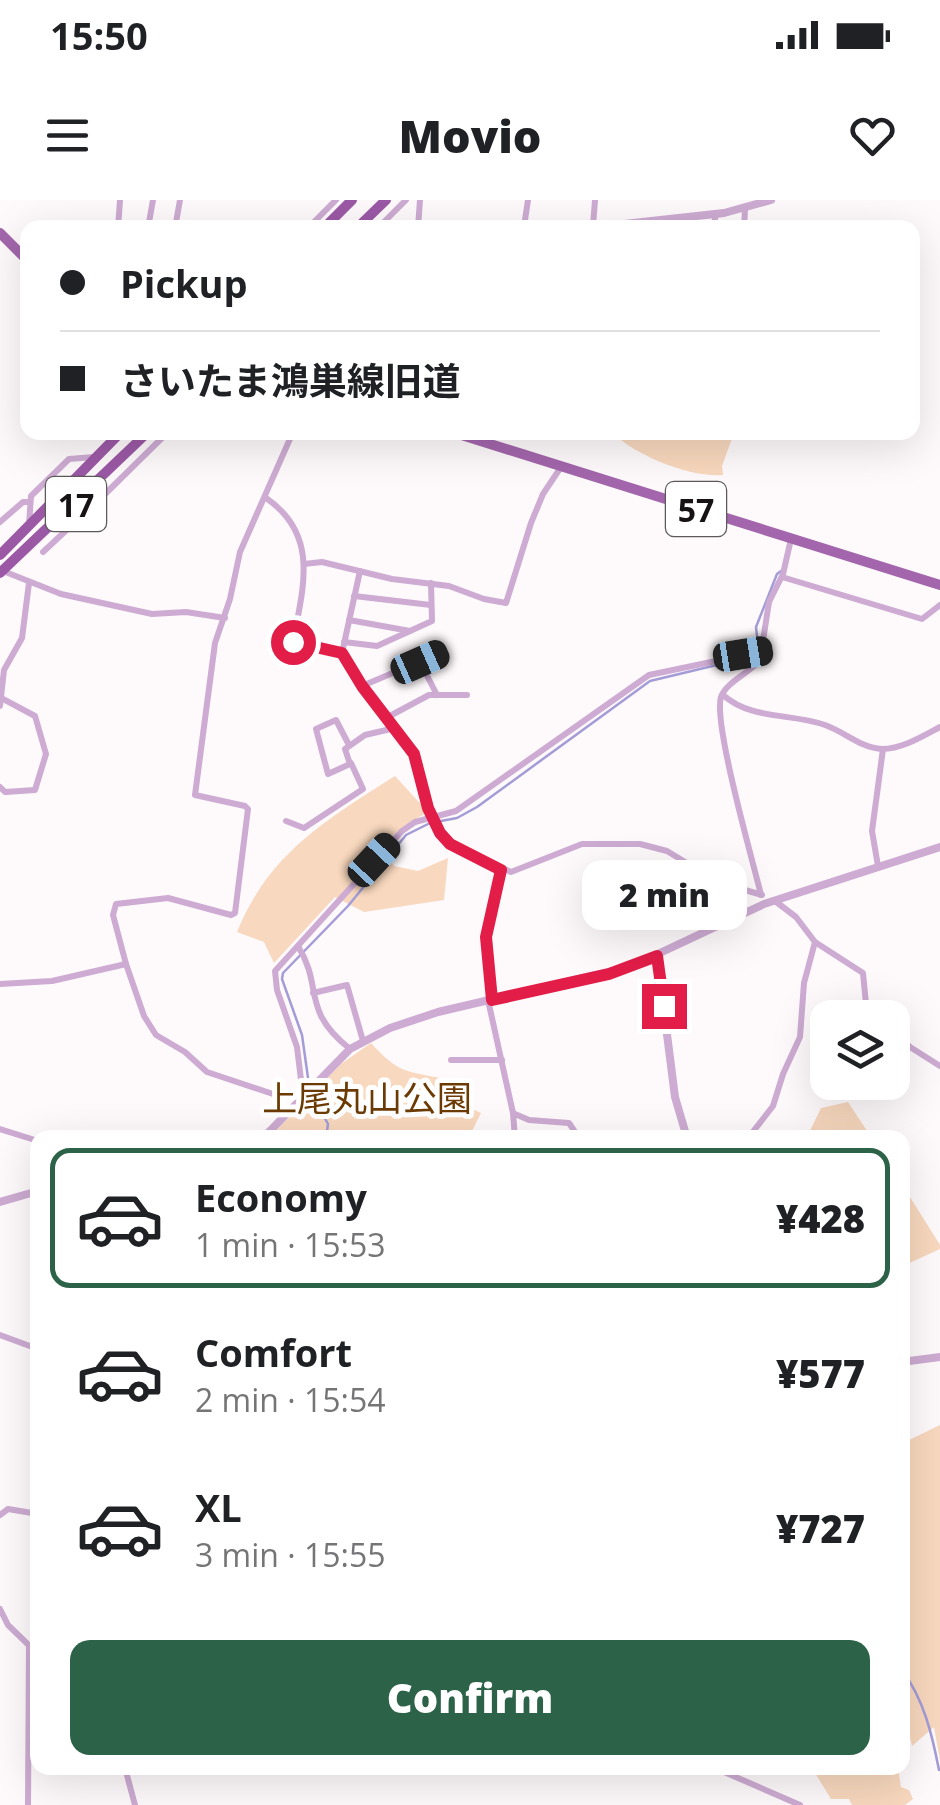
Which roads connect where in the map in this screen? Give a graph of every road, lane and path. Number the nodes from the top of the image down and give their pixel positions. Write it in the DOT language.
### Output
graph roads {
  1 [pos="336,200"];
  2 [pos="352,200"];
  3 [pos="386,200"];
  4 [pos="406,200"];
  5 [pos="771,200"];
  6 [pos="745,209"];
  7 [pos="716,214"];
  8 [pos="316,220"];
  9 [pos="332,220"];
  10 [pos="366,220"];
  11 [pos="386,220"];
  12 [pos="658,220"];
  13 [pos="715,220"];
  14 [pos="744,220"];
  15 [pos="1,235"];
  16 [pos="20,253"];
  17 [pos="114,440"];
  18 [pos="141,440"];
  19 [pos="160,440"];
  20 [pos="290,440"];
  21 [pos="477,440"];
  22 [pos="99,457"];
  23 [pos="561,467"];
  24 [pos="266,498"];
  25 [pos="28,502"];
  26 [pos="82,504"];
  27 [pos="0,522"];
  28 [pos="29,526"];
  29 [pos="792,539"];
  30 [pos="43,552"];
  31 [pos="0,555"];
  32 [pos="304,564"];
  33 [pos="1,571"];
  34 [pos="360,571"];
  35 [pos="782,576"];
  36 [pos="29,583"];
  37 [pos="431,583"];
  38 [pos="940,585"];
  39 [pos="354,596"];
  40 [pos="431,605"];
  41 [pos="940,605"];
  42 [pos="225,618"];
  43 [pos="349,620"];
  44 [pos="410,630"];
  45 [pos="344,642"];
  46 [pos="764,651"];
  47 [pos="342,653"];
  48 [pos="440,653"];
  49 [pos="420,662"];
  50 [pos="362,686"];
  51 [pos="437,694"];
  52 [pos="723,694"];
  53 [pos="467,695"];
  54 [pos="0,702"];
  55 [pos="386,718"];
  56 [pos="940,727"];
  57 [pos="395,728"];
  58 [pos="349,746"];
  59 [pos="883,749"];
  60 [pos="351,762"];
  61 [pos="0,787"];
  62 [pos="431,816"];
  63 [pos="286,821"];
  64 [pos="940,847"];
  65 [pos="878,866"];
  66 [pos="501,870"];
  67 [pos="763,900"];
  68 [pos="774,901"];
  69 [pos="815,942"];
  70 [pos="298,946"];
  71 [pos="657,956"];
  72 [pos="126,964"];
  73 [pos="0,984"];
  74 [pos="312,994"];
  75 [pos="490,1000"];
  76 [pos="866,1000"];
  77 [pos="363,1041"];
  78 [pos="910,1047"];
  79 [pos="350,1050"];
  80 [pos="450,1060"];
  81 [pos="502,1060"];
  82 [pos="940,1066"];
  83 [pos="303,1096"];
  84 [pos="513,1113"];
  85 [pos="0,1129"];
  86 [pos="271,1130"];
  87 [pos="514,1130"];
  88 [pos="573,1130"];
  89 [pos="685,1130"];
  90 [pos="754,1130"];
  91 [pos="30,1138"];
  92 [pos="30,1193"];
  93 [pos="0,1202"];
  94 [pos="0,1335"];
  95 [pos="30,1346"];
  96 [pos="940,1356"];
  97 [pos="910,1361"];
  98 [pos="30,1512"];
  99 [pos="0,1515"];
  100 [pos="0,1609"];
  101 [pos="28,1646"];
  102 [pos="126,1775"];
  103 [pos="731,1775"];
  104 [pos="28,1805"];
  105 [pos="136,1805"];
  106 [pos="800,1805"];
  1 -- 8 [label="street"];
  2 -- 9 [label="highway"];
  3 -- 10 [label="highway"];
  4 -- 11 [label="street"];
  5 -- 6 [label="street"];
  6 -- 7 [label="street"];
  6 -- 14 [label="street"];
  7 -- 12 [label="street"];
  7 -- 13 [label="street"];
  15 -- 16 [label="main road"];
  17 -- 22 [label="highway, 17"];
  18 -- 26 [label="highway, 17"];
  19 -- 26 [label="street"];
  20 -- 24 [label="street"];
  21 -- 23 [label="main road, 57"];
  22 -- 25 [label="street"];
  22 -- 28 [label="highway, 17"];
  23 -- 29 [label="main road, 57"];
  23 -- 37 [label="street"];
  24 -- 32 [label="street"];
  24 -- 42 [label="street"];
  25 -- 27 [label="street"];
  25 -- 28 [label="street"];
  26 -- 30 [label="street"];
  26 -- 33 [label="highway, 17"];
  28 -- 31 [label="highway, 17"];
  29 -- 35 [label="street"];
  29 -- 38 [label="main road, 57"];
  32 -- 34 [label="street"];
  32 -- 47 [label="street"];
  33 -- 36 [label="street"];
  34 -- 37 [label="street"];
  34 -- 39 [label="street"];
  35 -- 41 [label="street"];
  35 -- 46 [label="street"];
  36 -- 42 [label="street"];
  36 -- 54 [label="street"];
  37 -- 40 [label="street"];
  39 -- 40 [label="street"];
  39 -- 43 [label="street"];
  40 -- 44 [label="street"];
  42 -- 72 [label="street"];
  43 -- 44 [label="street"];
  43 -- 45 [label="street"];
  44 -- 45 [label="street"];
  45 -- 47 [label="street"];
  46 -- 52 [label="street"];
  46 -- 62 [label="street"];
  47 -- 50 [label="street"];
  48 -- 49 [label="street"];
  49 -- 50 [label="street"];
  49 -- 51 [label="street"];
  50 -- 55 [label="street"];
  51 -- 53 [label="street"];
  51 -- 55 [label="street"];
  52 -- 59 [label="street"];
  52 -- 67 [label="street"];
  54 -- 61 [label="street"];
  55 -- 57 [label="street"];
  56 -- 59 [label="street"];
  57 -- 58 [label="street"];
  57 -- 62 [label="street"];
  58 -- 60 [label="street"];
  58 -- 60 [label="street"];
  59 -- 65 [label="street"];
  60 -- 63 [label="street"];
  62 -- 66 [label="street"];
  62 -- 70 [label="street"];
  64 -- 65 [label="street"];
  65 -- 68 [label="street"];
  66 -- 67 [label="street"];
  66 -- 75 [label="street"];
  67 -- 68 [label="street"];
  67 -- 71 [label="street"];
  68 -- 69 [label="street"];
  69 -- 76 [label="street"];
  69 -- 90 [label="street"];
  70 -- 74 [label="street"];
  70 -- 83 [label="street"];
  71 -- 75 [label="street"];
  71 -- 89 [label="street"];
  72 -- 73 [label="street"];
  72 -- 83 [label="street"];
  74 -- 77 [label="street"];
  74 -- 79 [label="street"];
  75 -- 77 [label="street"];
  75 -- 81 [label="street"];
  77 -- 79 [label="street"];
  78 -- 82 [label="street"];
  79 -- 83 [label="street"];
  80 -- 81 [label="street"];
  81 -- 84 [label="street"];
  83 -- 86 [label="street"];
  84 -- 87 [label="street"];
  84 -- 88 [label="street"];
  85 -- 91 [label="street"];
  92 -- 93 [label="street"];
  94 -- 95 [label="street"];
  96 -- 97 [label="street"];
  98 -- 99 [label="street"];
  100 -- 101 [label="street"];
  101 -- 104 [label="street"];
  102 -- 105 [label="street"];
  103 -- 106 [label="street"];
}
